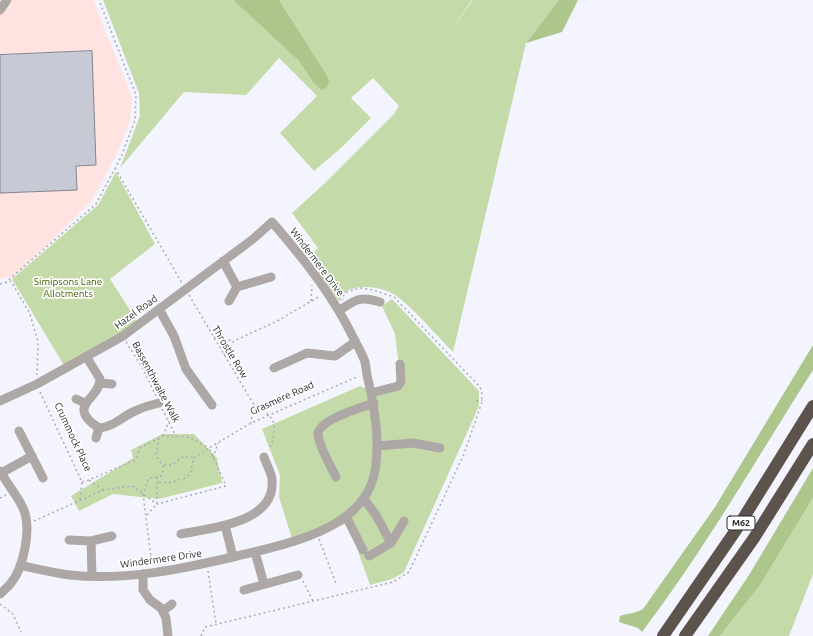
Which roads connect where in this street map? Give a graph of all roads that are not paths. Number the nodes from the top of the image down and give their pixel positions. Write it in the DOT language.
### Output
graph roads {
  1 [pos="7,0"];
  2 [pos="0,10"];
  3 [pos="272,222"];
  4 [pos="223,261"];
  5 [pos="271,277"];
  6 [pos="237,287"];
  7 [pos="229,301"];
  8 [pos="380,302"];
  9 [pos="159,309"];
  10 [pos="342,309"];
  11 [pos="355,342"];
  12 [pos="86,356"];
  13 [pos="400,364"];
  14 [pos="274,368"];
  15 [pos="100,383"];
  16 [pos="112,384"];
  17 [pos="371,392"];
  18 [pos="1,398"];
  19 [pos="76,399"];
  20 [pos="85,403"];
  21 [pos="159,403"];
  22 [pos="374,403"];
  23 [pos="212,405"];
  24 [pos="813,406"];
  25 [pos="99,428"];
  26 [pos="19,431"];
  27 [pos="96,438"];
  28 [pos="813,444"];
  29 [pos="377,446"];
  30 [pos="440,448"];
  31 [pos="32,456"];
  32 [pos="264,457"];
  33 [pos="1,472"];
  34 [pos="336,477"];
  35 [pos="43,478"];
  36 [pos="364,499"];
  37 [pos="346,516"];
  38 [pos="404,521"];
  39 [pos="225,524"];
  40 [pos="181,534"];
  41 [pos="112,536"];
  42 [pos="69,540"];
  43 [pos="91,541"];
  44 [pos="391,543"];
  45 [pos="255,552"];
  46 [pos="233,557"];
  47 [pos="20,565"];
  48 [pos="143,574"];
  49 [pos="298,575"];
  50 [pos="92,576"];
  51 [pos="264,584"];
  52 [pos="244,590"];
  53 [pos="0,594"];
  54 [pos="172,604"];
  55 [pos="163,611"];
  56 [pos="168,636"];
  57 [pos="663,636"];
  58 [pos="685,636"];
  1 -- 2 [label="street"];
  3 -- 4 [label="street, Hazel Road"];
  3 -- 10 [label="street, Windermere Drive"];
  4 -- 6 [label="street"];
  4 -- 9 [label="street, Hazel Road"];
  5 -- 6 [label="street"];
  6 -- 7 [label="street"];
  8 -- 10 [label="street"];
  9 -- 12 [label="street, Hazel Road"];
  9 -- 23 [label="street"];
  10 -- 11 [label="street, Windermere Drive"];
  11 -- 14 [label="street"];
  11 -- 17 [label="street, Windermere Drive"];
  12 -- 15 [label="street"];
  12 -- 18 [label="street, Hazel Road"];
  13 -- 17 [label="street"];
  15 -- 16 [label="street"];
  15 -- 20 [label="street"];
  17 -- 22 [label="street, Windermere Drive"];
  19 -- 20 [label="street"];
  20 -- 25 [label="street"];
  21 -- 25 [label="street"];
  22 -- 29 [label="street, Windermere Drive"];
  22 -- 34 [label="street"];
  24 -- 57 [label="highway, M62"];
  25 -- 27 [label="street"];
  26 -- 31 [label="street"];
  28 -- 58 [label="highway, M62"];
  29 -- 30 [label="street"];
  29 -- 36 [label="street, Windermere Drive"];
  31 -- 33 [label="street"];
  31 -- 35 [label="street"];
  32 -- 39 [label="street"];
  33 -- 47 [label="street"];
  36 -- 37 [label="street, Windermere Drive"];
  36 -- 44 [label="street"];
  37 -- 44 [label="street"];
  37 -- 45 [label="street, Windermere Drive"];
  38 -- 44 [label="street"];
  39 -- 40 [label="street"];
  39 -- 46 [label="street"];
  41 -- 43 [label="street"];
  42 -- 43 [label="street"];
  43 -- 50 [label="street"];
  45 -- 46 [label="street, Windermere Drive"];
  45 -- 51 [label="street"];
  46 -- 48 [label="street, Windermere Drive"];
  47 -- 50 [label="street, Windermere Drive"];
  47 -- 53 [label="street"];
  48 -- 50 [label="street, Windermere Drive"];
  48 -- 55 [label="street"];
  49 -- 51 [label="street"];
  51 -- 52 [label="street"];
  54 -- 55 [label="street"];
  55 -- 56 [label="street"];
}
